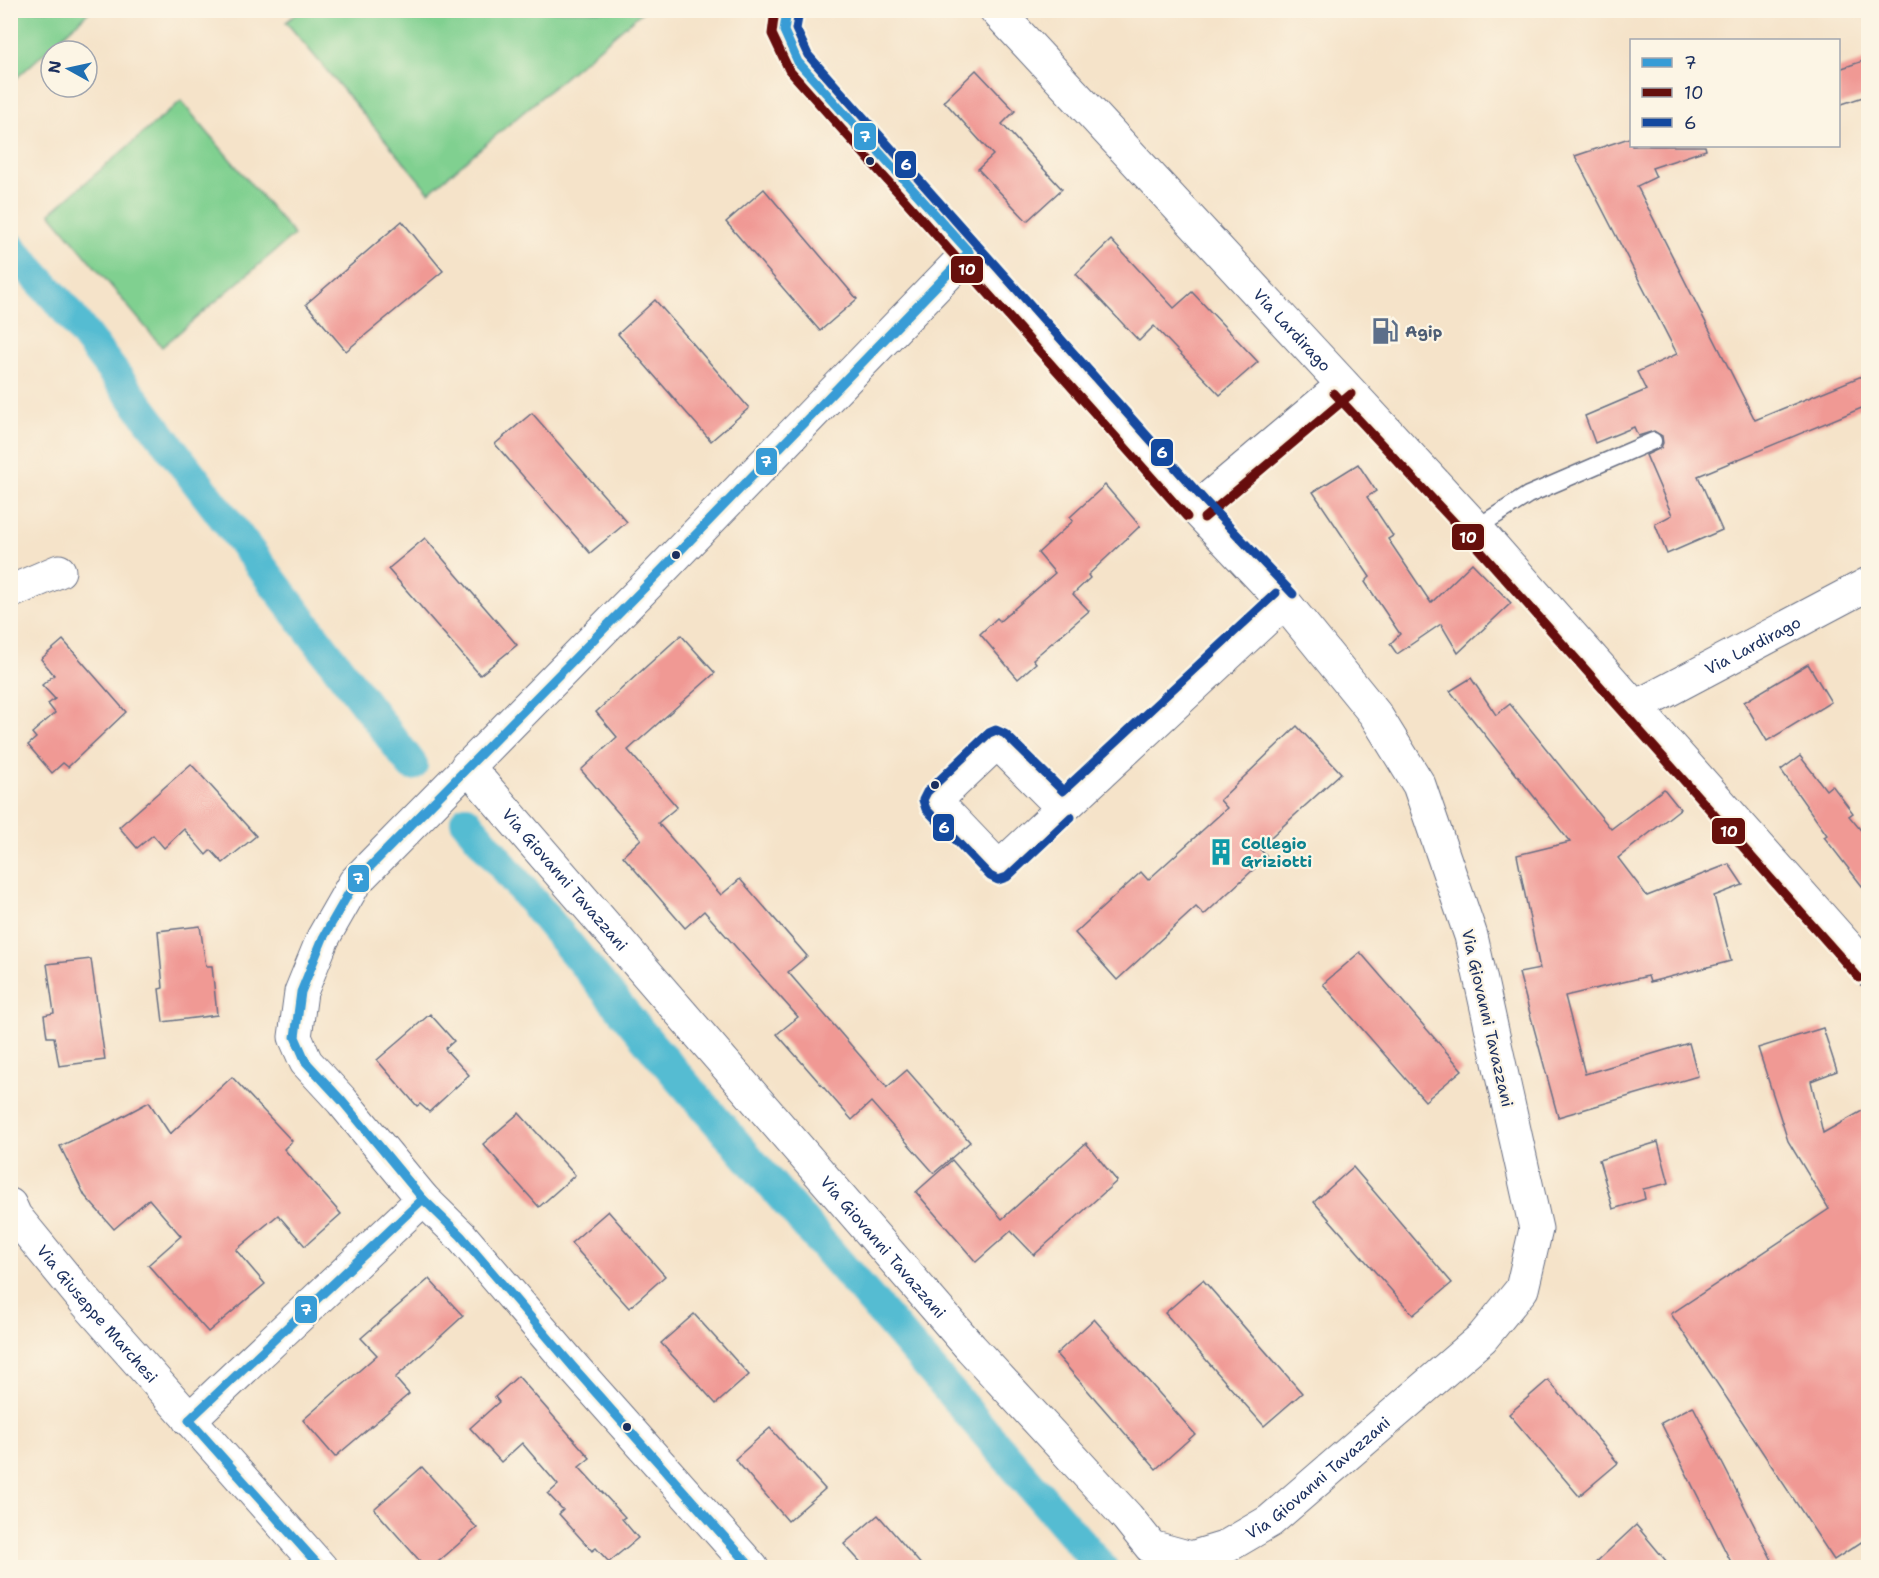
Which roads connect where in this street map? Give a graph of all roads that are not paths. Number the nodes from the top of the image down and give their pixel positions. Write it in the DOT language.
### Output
graph roads {
  1 [pos="787,10"];
  2 [pos="996,10"];
  3 [pos="1018,10"];
  4 [pos="1033,51"];
  5 [pos="969,252"];
  6 [pos="1343,386"];
  7 [pos="1653,441"];
  8 [pos="1196,508"];
  9 [pos="1476,528"];
  10 [pos="59,571"];
  11 [pos="1869,584"];
  12 [pos="10,592"];
  13 [pos="1284,602"];
  14 [pos="1636,707"];
  15 [pos="467,766"];
  16 [pos="1063,808"];
  17 [pos="1869,970"];
  18 [pos="423,1199"];
  19 [pos="10,1205"];
  20 [pos="189,1420"];
  21 [pos="321,1568"];
  22 [pos="752,1568"];
  1 -- 5 [label="street, Via Giovanni Tavazzani"];
  2 -- 4 [label="street, Via Lardirago"];
  3 -- 4 [label="street"];
  4 -- 6 [label="street, Via Lardirago"];
  5 -- 8 [label="street, Via Giovanni Tavazzani"];
  5 -- 15 [label="street"];
  6 -- 8 [label="street"];
  6 -- 9 [label="street, Via Lardirago"];
  7 -- 9 [label="lane"];
  8 -- 13 [label="street, Via Giovanni Tavazzani"];
  9 -- 14 [label="street, Via Lardirago"];
  10 -- 12 [label="street"];
  11 -- 14 [label="street, Via Lardirago"];
  13 -- 15 [label="street, Via Giovanni Tavazzani"];
  13 -- 16 [label="street"];
  14 -- 17 [label="street, Via Lardirago"];
  15 -- 18 [label="street"];
  18 -- 20 [label="street"];
  18 -- 22 [label="street"];
  19 -- 20 [label="street, Via Giuseppe Marchesi"];
  20 -- 21 [label="street, Via Giuseppe Marchesi"];
}
